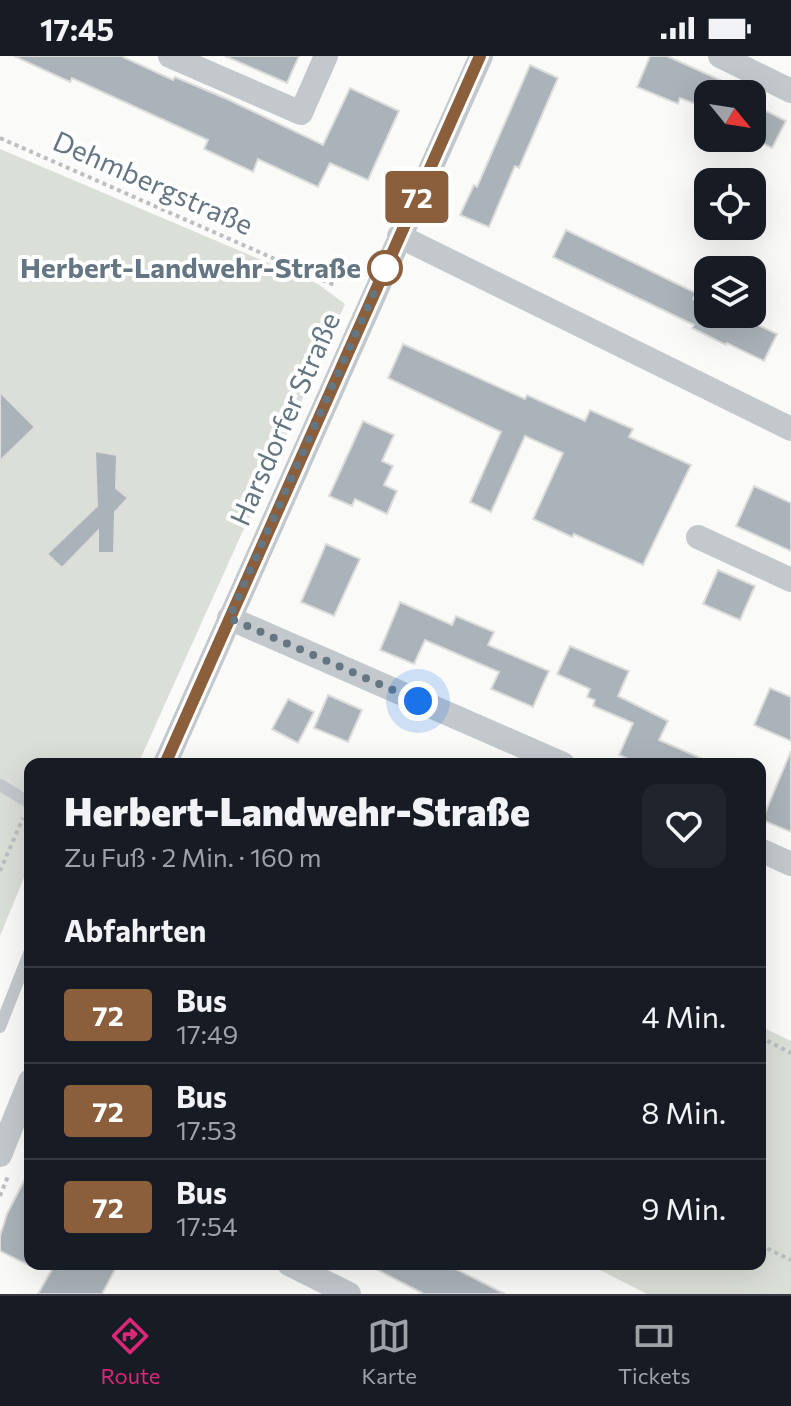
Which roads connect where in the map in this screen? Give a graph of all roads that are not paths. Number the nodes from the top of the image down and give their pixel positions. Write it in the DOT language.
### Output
graph roads {
  1 [pos="170,56"];
  2 [pos="326,56"];
  3 [pos="481,56"];
  4 [pos="720,56"];
  5 [pos="791,91"];
  6 [pos="399,236"];
  7 [pos="791,429"];
  8 [pos="698,537"];
  9 [pos="791,580"];
  10 [pos="229,618"];
  11 [pos="168,758"];
  12 [pos="549,758"];
  13 [pos="0,785"];
  14 [pos="24,799"];
  15 [pos="766,853"];
  16 [pos="791,864"];
  17 [pos="24,966"];
  18 [pos="0,1027"];
  19 [pos="24,1098"];
  20 [pos="10,1139"];
  21 [pos="301,1270"];
  22 [pos="349,1294"];
  1 -- 2 [label="street"];
  3 -- 6 [label="street, Harsdorfer Straße"];
  4 -- 5 [label="street"];
  6 -- 7 [label="street"];
  6 -- 10 [label="street, Harsdorfer Straße"];
  8 -- 9 [label="street"];
  10 -- 11 [label="street, Harsdorfer Straße"];
  10 -- 12 [label="street"];
  13 -- 14 [label="lane"];
  15 -- 16 [label="street"];
  17 -- 18 [label="lane"];
  19 -- 20 [label="street"];
  21 -- 22 [label="street"];
}
